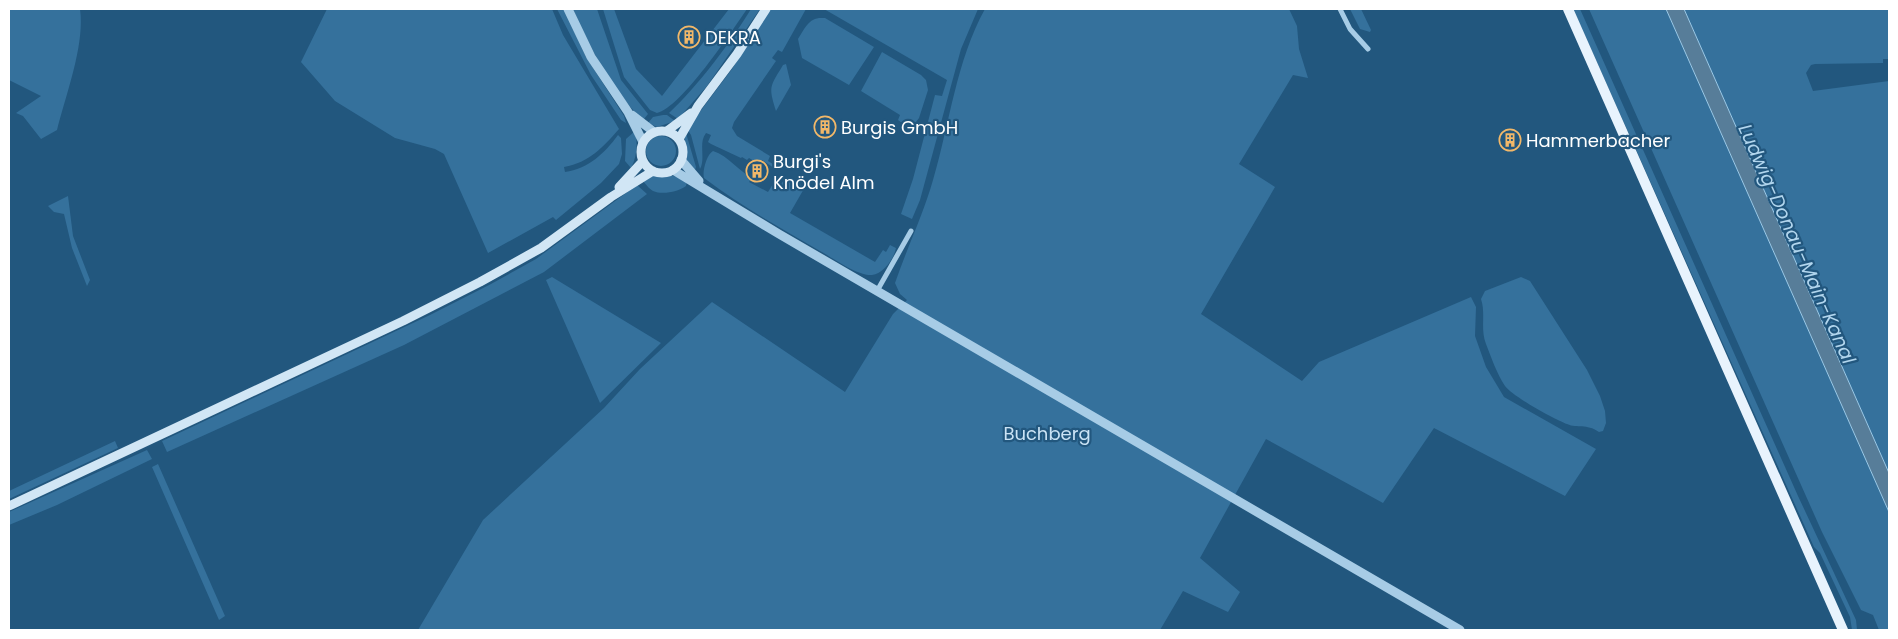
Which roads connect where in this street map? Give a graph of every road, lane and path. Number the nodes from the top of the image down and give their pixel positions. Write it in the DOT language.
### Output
graph roads {
  1 [pos="568,9"];
  2 [pos="766,9"];
  3 [pos="1340,9"];
  4 [pos="1568,9"];
  5 [pos="1368,49"];
  6 [pos="698,106"];
  7 [pos="628,112"];
  8 [pos="667,131"];
  9 [pos="654,132"];
  10 [pos="679,139"];
  11 [pos="643,142"];
  12 [pos="681,160"];
  13 [pos="643,161"];
  14 [pos="652,170"];
  15 [pos="673,170"];
  16 [pos="711,192"];
  17 [pos="611,197"];
  18 [pos="911,231"];
  19 [pos="877,291"];
  20 [pos="9,506"];
  21 [pos="1460,630"];
  22 [pos="1843,630"];
  1 -- 7 [label="street"];
  2 -- 6 [label="main road"];
  3 -- 5 [label="street"];
  4 -- 22 [label="main road"];
  6 -- 8 [label="main road"];
  6 -- 10 [label="main road"];
  7 -- 9 [label="street"];
  7 -- 11 [label="street"];
  8 -- 9 [label="main road"];
  8 -- 10 [label="main road"];
  9 -- 11 [label="main road"];
  10 -- 12 [label="main road"];
  11 -- 13 [label="main road"];
  12 -- 15 [label="main road"];
  12 -- 16 [label="street"];
  13 -- 14 [label="main road"];
  13 -- 17 [label="main road"];
  14 -- 15 [label="main road"];
  14 -- 17 [label="main road"];
  15 -- 16 [label="street"];
  16 -- 19 [label="street"];
  17 -- 20 [label="main road"];
  18 -- 19 [label="street"];
  19 -- 21 [label="street"];
}
